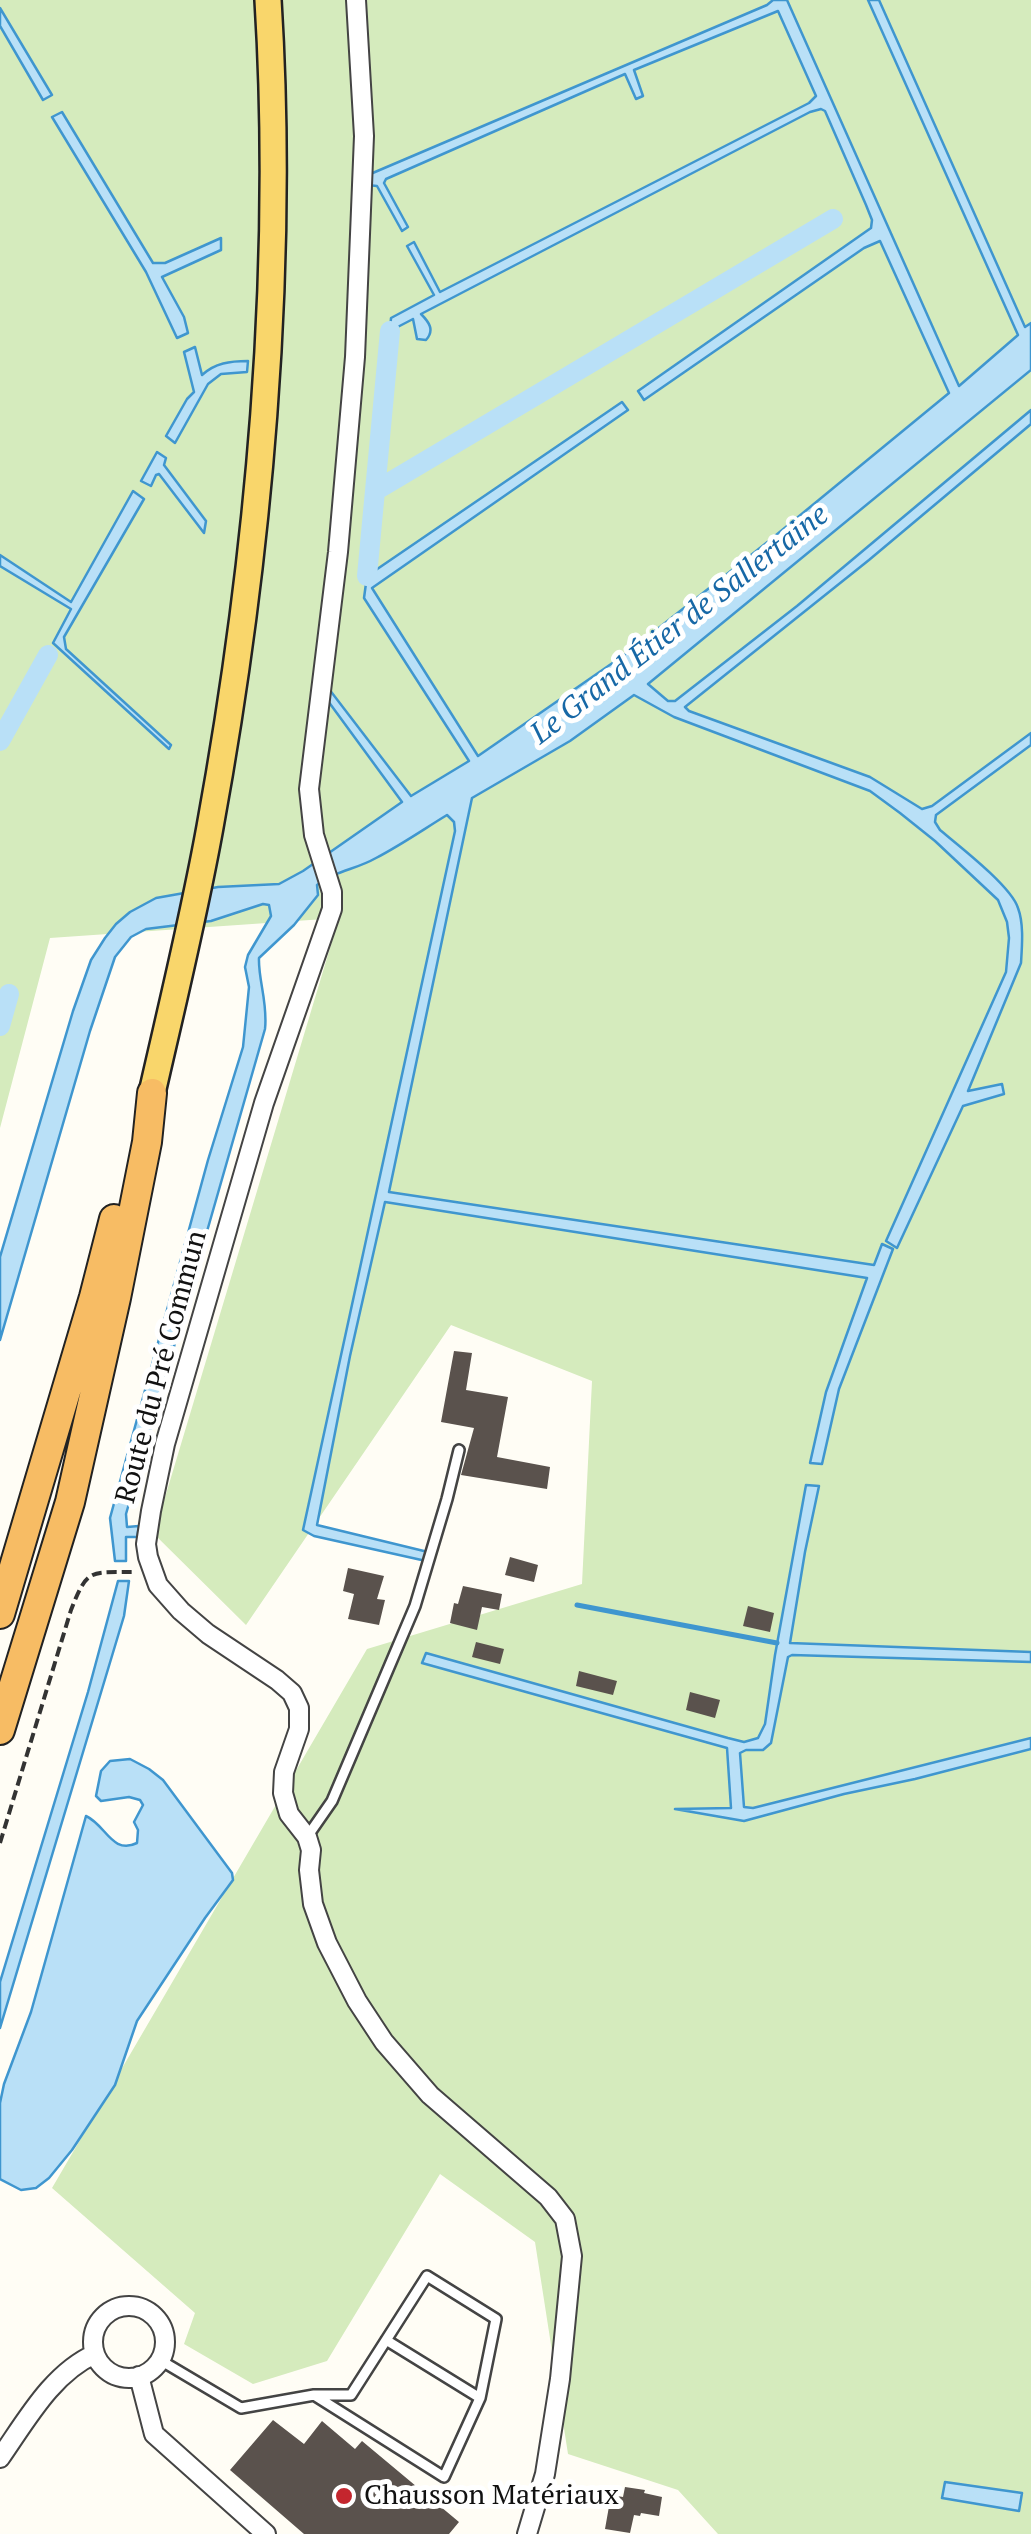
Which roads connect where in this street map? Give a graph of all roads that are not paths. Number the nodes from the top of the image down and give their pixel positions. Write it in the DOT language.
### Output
graph roads {
  1 [pos="268,0"];
  2 [pos="356,0"];
  3 [pos="152,1093"];
  4 [pos="459,1450"];
  5 [pos="0,1614"];
  6 [pos="0,1730"];
  7 [pos="308,1837"];
  8 [pos="386,2340"];
  9 [pos="95,2354"];
  10 [pos="160,2360"];
  11 [pos="139,2376"];
  12 [pos="314,2394"];
  13 [pos="480,2398"];
  14 [pos="0,2458"];
  15 [pos="266,2534"];
  16 [pos="527,2534"];
  1 -- 3 [label="main road"];
  2 -- 7 [label="street, Route du Pré Commun"];
  3 -- 5 [label="highway"];
  3 -- 6 [label="highway"];
  4 -- 7 [label="lane"];
  7 -- 16 [label="street"];
  8 -- 12 [label="lane"];
  8 -- 13 [label="lane"];
  8 -- 13 [label="lane"];
  9 -- 10 [label="street"];
  9 -- 11 [label="street"];
  9 -- 14 [label="street"];
  10 -- 11 [label="street"];
  10 -- 12 [label="lane"];
  11 -- 15 [label="street"];
  12 -- 13 [label="lane"];
}
